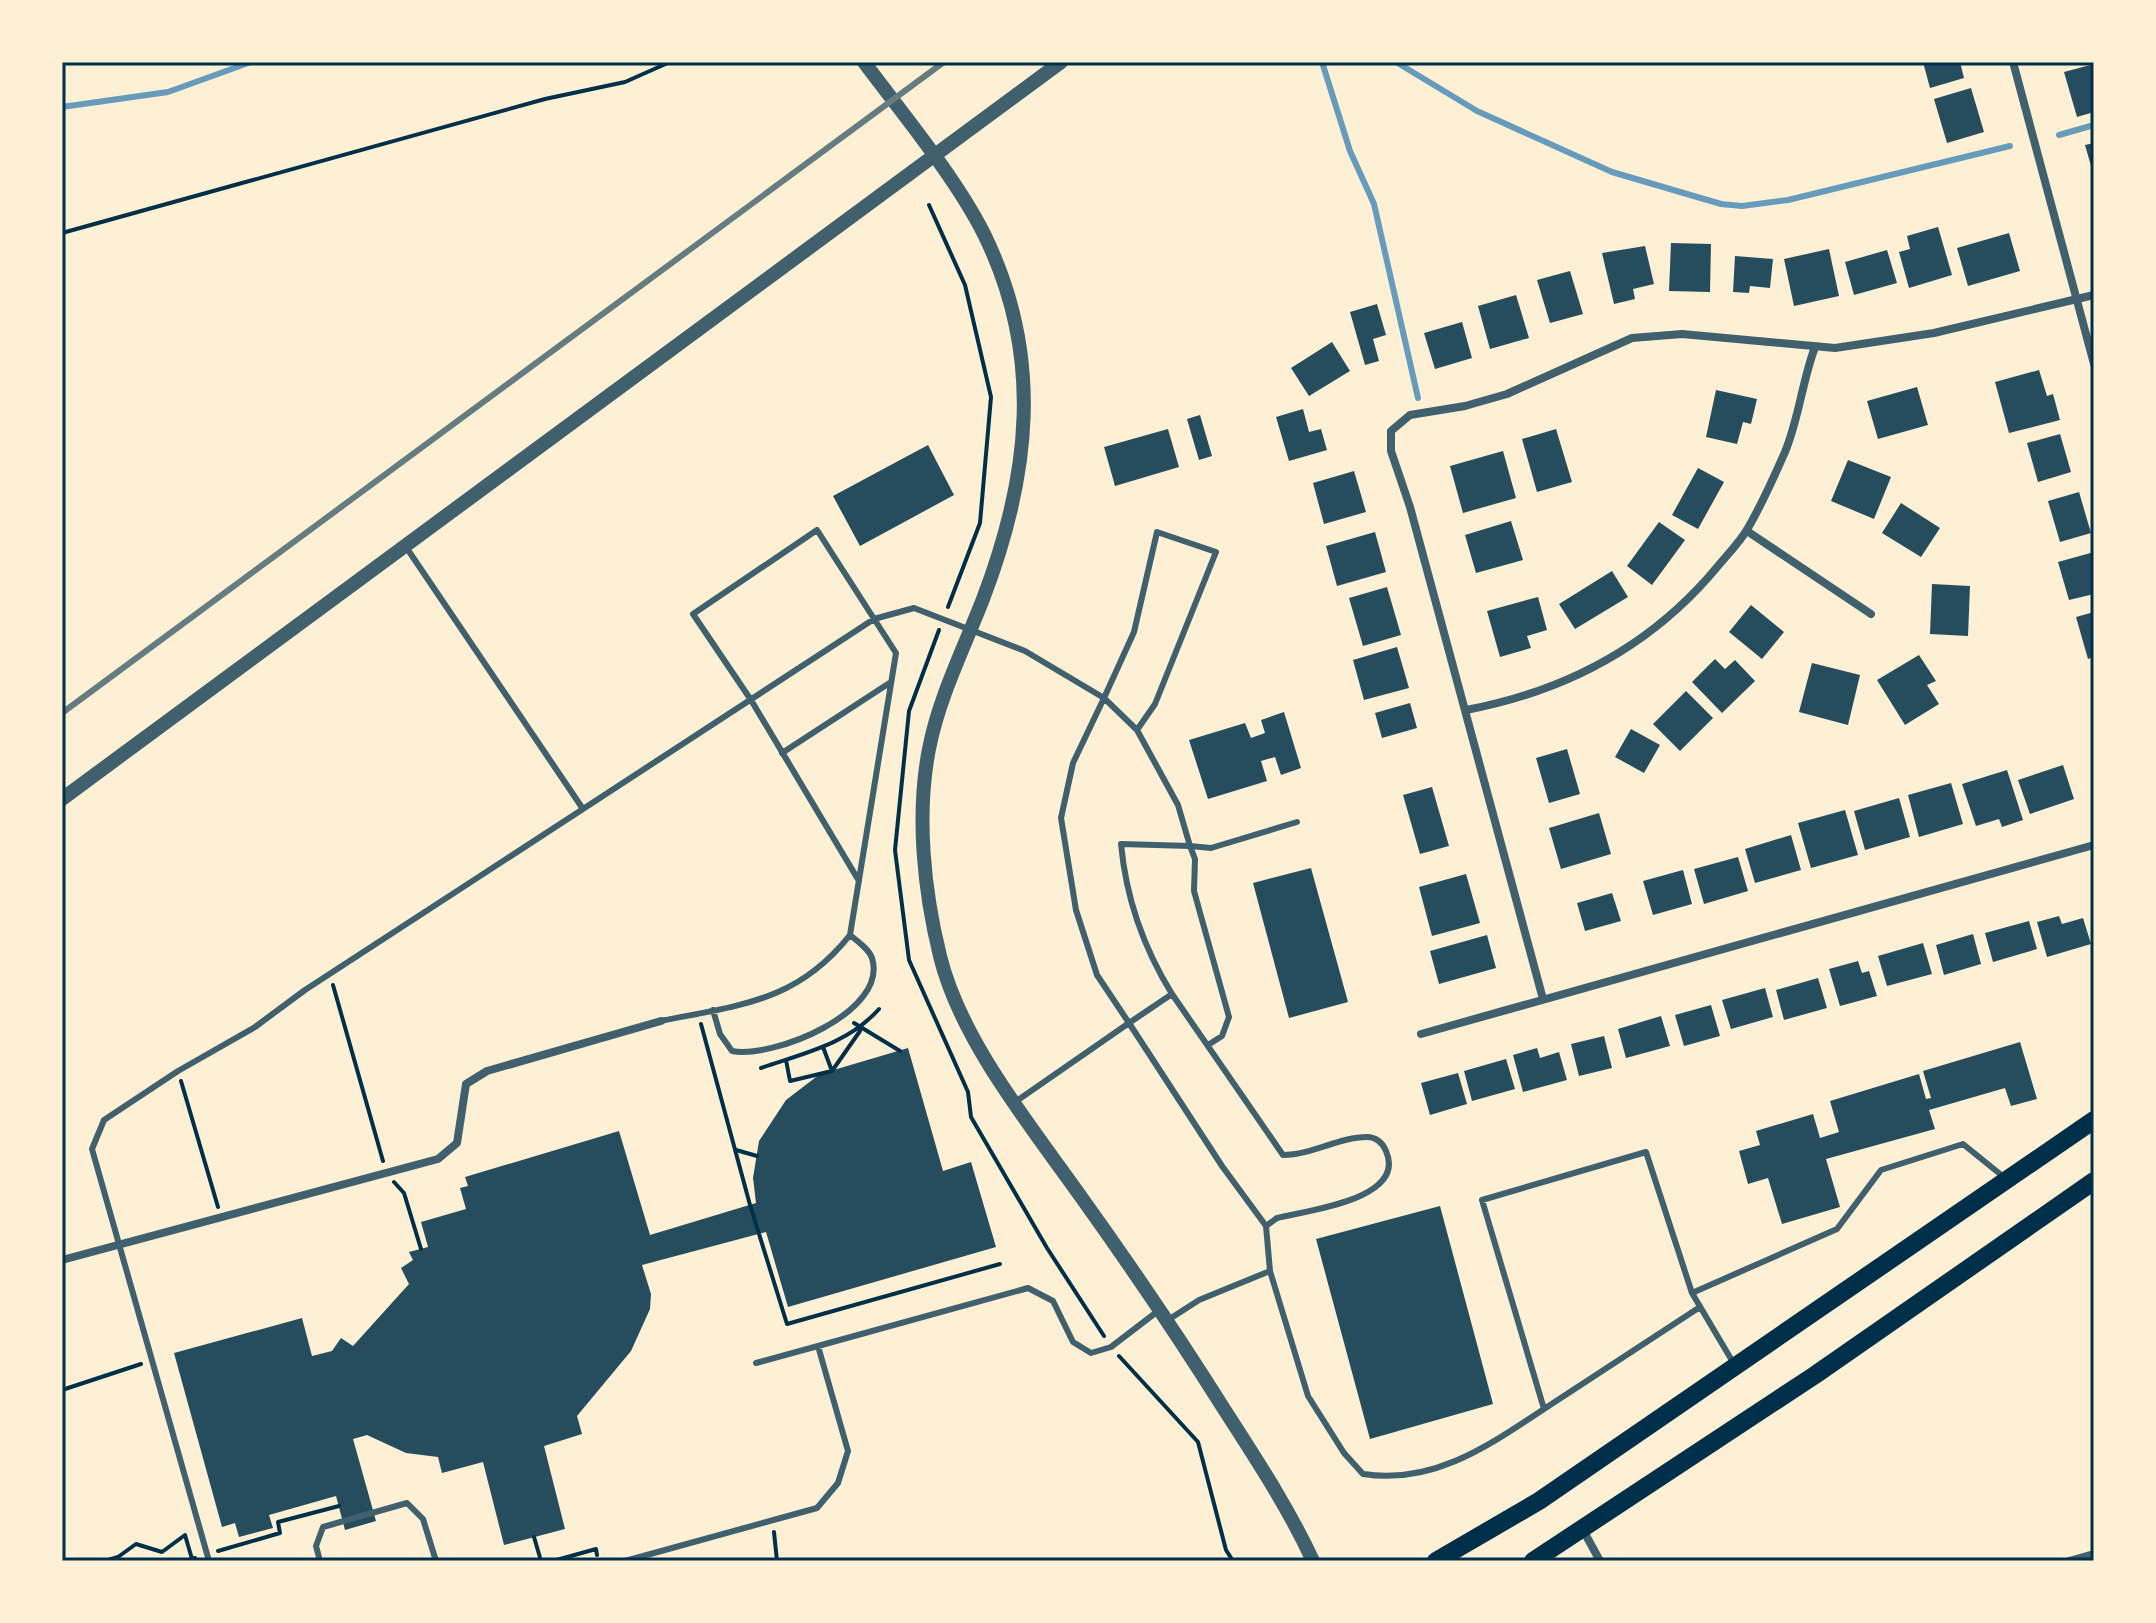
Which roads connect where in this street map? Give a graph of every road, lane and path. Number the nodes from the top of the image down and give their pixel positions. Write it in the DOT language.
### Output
graph roads {
  1 [pos="670,62"];
  2 [pos="864,62"];
  3 [pos="1061,62"];
  4 [pos="2013,62"];
  5 [pos="933,157"];
  6 [pos="929,205"];
  7 [pos="62,233"];
  8 [pos="2094,295"];
  9 [pos="2077,300"];
  10 [pos="1815,347"];
  11 [pos="2094,364"];
  12 [pos="1747,531"];
  13 [pos="406,547"];
  14 [pos="1871,614"];
  15 [pos="874,619"];
  16 [pos="943,619"];
  17 [pos="970,629"];
  18 [pos="891,682"];
  19 [pos="1104,698"];
  20 [pos="751,700"];
  21 [pos="1466,710"];
  22 [pos="1137,730"];
  23 [pos="782,753"];
  24 [pos="62,799"];
  25 [pos="583,809"];
  26 [pos="1297,822"];
  27 [pos="2094,845"];
  28 [pos="1190,846"];
  29 [pos="859,881"];
  30 [pos="850,935"];
  31 [pos="330,975"];
  32 [pos="1172,994"];
  33 [pos="1543,999"];
  34 [pos="713,1010"];
  35 [pos="698,1013"];
  36 [pos="843,1015"];
  37 [pos="661,1021"];
  38 [pos="1129,1023"];
  39 [pos="861,1029"];
  40 [pos="1421,1034"];
  41 [pos="1208,1045"];
  42 [pos="823,1047"];
  43 [pos="900,1051"];
  44 [pos="786,1060"];
  45 [pos="178,1071"];
  46 [pos="832,1071"];
  47 [pos="1015,1102"];
  48 [pos="2094,1120"];
  49 [pos="735,1150"];
  50 [pos="757,1156"];
  51 [pos="386,1173"];
  52 [pos="2007,1180"];
  53 [pos="2094,1181"];
  54 [pos="221,1217"];
  55 [pos="1266,1226"];
  56 [pos="120,1244"];
  57 [pos="421,1249"];
  58 [pos="62,1260"];
  59 [pos="1000,1264"];
  60 [pos="1270,1271"];
  61 [pos="1692,1293"];
  62 [pos="1700,1307"];
  63 [pos="1164,1314"];
  64 [pos="818,1346"];
  65 [pos="1111,1347"];
  66 [pos="152,1361"];
  67 [pos="756,1363"];
  68 [pos="1736,1367"];
  69 [pos="62,1390"];
  70 [pos="1544,1409"];
  71 [pos="339,1506"];
  72 [pos="773,1521"];
  73 [pos="1583,1530"];
  74 [pos="534,1537"];
  75 [pos="2094,1554"];
  76 [pos="597,1555"];
  77 [pos="208,1558"];
  78 [pos="105,1561"];
  79 [pos="320,1561"];
  80 [pos="436,1561"];
  81 [pos="541,1561"];
  82 [pos="553,1561"];
  83 [pos="625,1561"];
  84 [pos="777,1561"];
  85 [pos="1233,1561"];
  86 [pos="1313,1561"];
  87 [pos="1436,1561"];
  88 [pos="1533,1561"];
  89 [pos="1600,1561"];
  90 [pos="2069,1561"];
  1 -- 7 [label="path"];
  2 -- 5 [label="street"];
  3 -- 5 [label="street"];
  4 -- 9 [label="street"];
  5 -- 13 [label="street"];
  5 -- 17 [label="street"];
  6 -- 16 [label="path"];
  8 -- 9 [label="street"];
  9 -- 10 [label="street"];
  9 -- 11 [label="street"];
  10 -- 12 [label="street"];
  10 -- 21 [label="street"];
  12 -- 14 [label="street"];
  12 -- 21 [label="street"];
  13 -- 24 [label="street"];
  13 -- 25 [label="lane"];
  15 -- 16 [label="lane"];
  15 -- 18 [label="lane"];
  15 -- 20 [label="lane"];
  15 -- 20 [label="lane"];
  16 -- 17 [label="lane"];
  16 -- 65 [label="path"];
  17 -- 19 [label="lane"];
  17 -- 47 [label="street"];
  18 -- 23 [label="lane"];
  18 -- 29 [label="lane"];
  19 -- 22 [label="lane"];
  19 -- 22 [label="lane"];
  19 -- 38 [label="lane"];
  20 -- 23 [label="lane"];
  20 -- 25 [label="lane"];
  21 -- 33 [label="street"];
  22 -- 28 [label="lane"];
  23 -- 29 [label="lane"];
  25 -- 31 [label="lane"];
  26 -- 28 [label="lane"];
  27 -- 33 [label="street"];
  28 -- 32 [label="lane"];
  28 -- 41 [label="lane"];
  29 -- 30 [label="lane"];
  30 -- 34 [label="lane"];
  30 -- 36 [label="lane"];
  31 -- 45 [label="lane"];
  31 -- 51 [label="path"];
  32 -- 38 [label="lane"];
  32 -- 41 [label="lane"];
  33 -- 40 [label="street"];
  34 -- 35 [label="lane"];
  34 -- 36 [label="lane"];
  35 -- 37 [label="lane"];
  35 -- 49 [label="path"];
  36 -- 39 [label="path"];
  37 -- 51 [label="street"];
  38 -- 47 [label="lane"];
  38 -- 55 [label="lane"];
  39 -- 43 [label="path"];
  39 -- 46 [label="path"];
  41 -- 55 [label="lane"];
  42 -- 46 [label="path"];
  44 -- 46 [label="path"];
  45 -- 54 [label="path"];
  45 -- 56 [label="lane"];
  47 -- 63 [label="street"];
  48 -- 52 [label="main road"];
  49 -- 50 [label="path"];
  49 -- 59 [label="path"];
  51 -- 54 [label="street"];
  51 -- 57 [label="path"];
  52 -- 61 [label="lane"];
  52 -- 68 [label="main road"];
  53 -- 73 [label="main road"];
  54 -- 56 [label="street"];
  55 -- 60 [label="lane"];
  56 -- 58 [label="street"];
  56 -- 66 [label="lane"];
  60 -- 63 [label="lane"];
  60 -- 70 [label="lane"];
  61 -- 62 [label="lane"];
  61 -- 70 [label="lane"];
  62 -- 68 [label="lane"];
  62 -- 70 [label="lane"];
  63 -- 65 [label="lane"];
  63 -- 86 [label="street"];
  64 -- 65 [label="lane"];
  64 -- 67 [label="lane"];
  64 -- 72 [label="lane"];
  65 -- 85 [label="path"];
  66 -- 69 [label="path"];
  66 -- 77 [label="lane"];
  68 -- 87 [label="main road"];
  71 -- 77 [label="path"];
  72 -- 83 [label="lane"];
  72 -- 84 [label="path"];
  73 -- 88 [label="main road"];
  73 -- 89 [label="street"];
  74 -- 81 [label="path"];
  75 -- 90 [label="street"];
  76 -- 82 [label="path"];
  77 -- 78 [label="path"];
  79 -- 80 [label="lane"];
}
